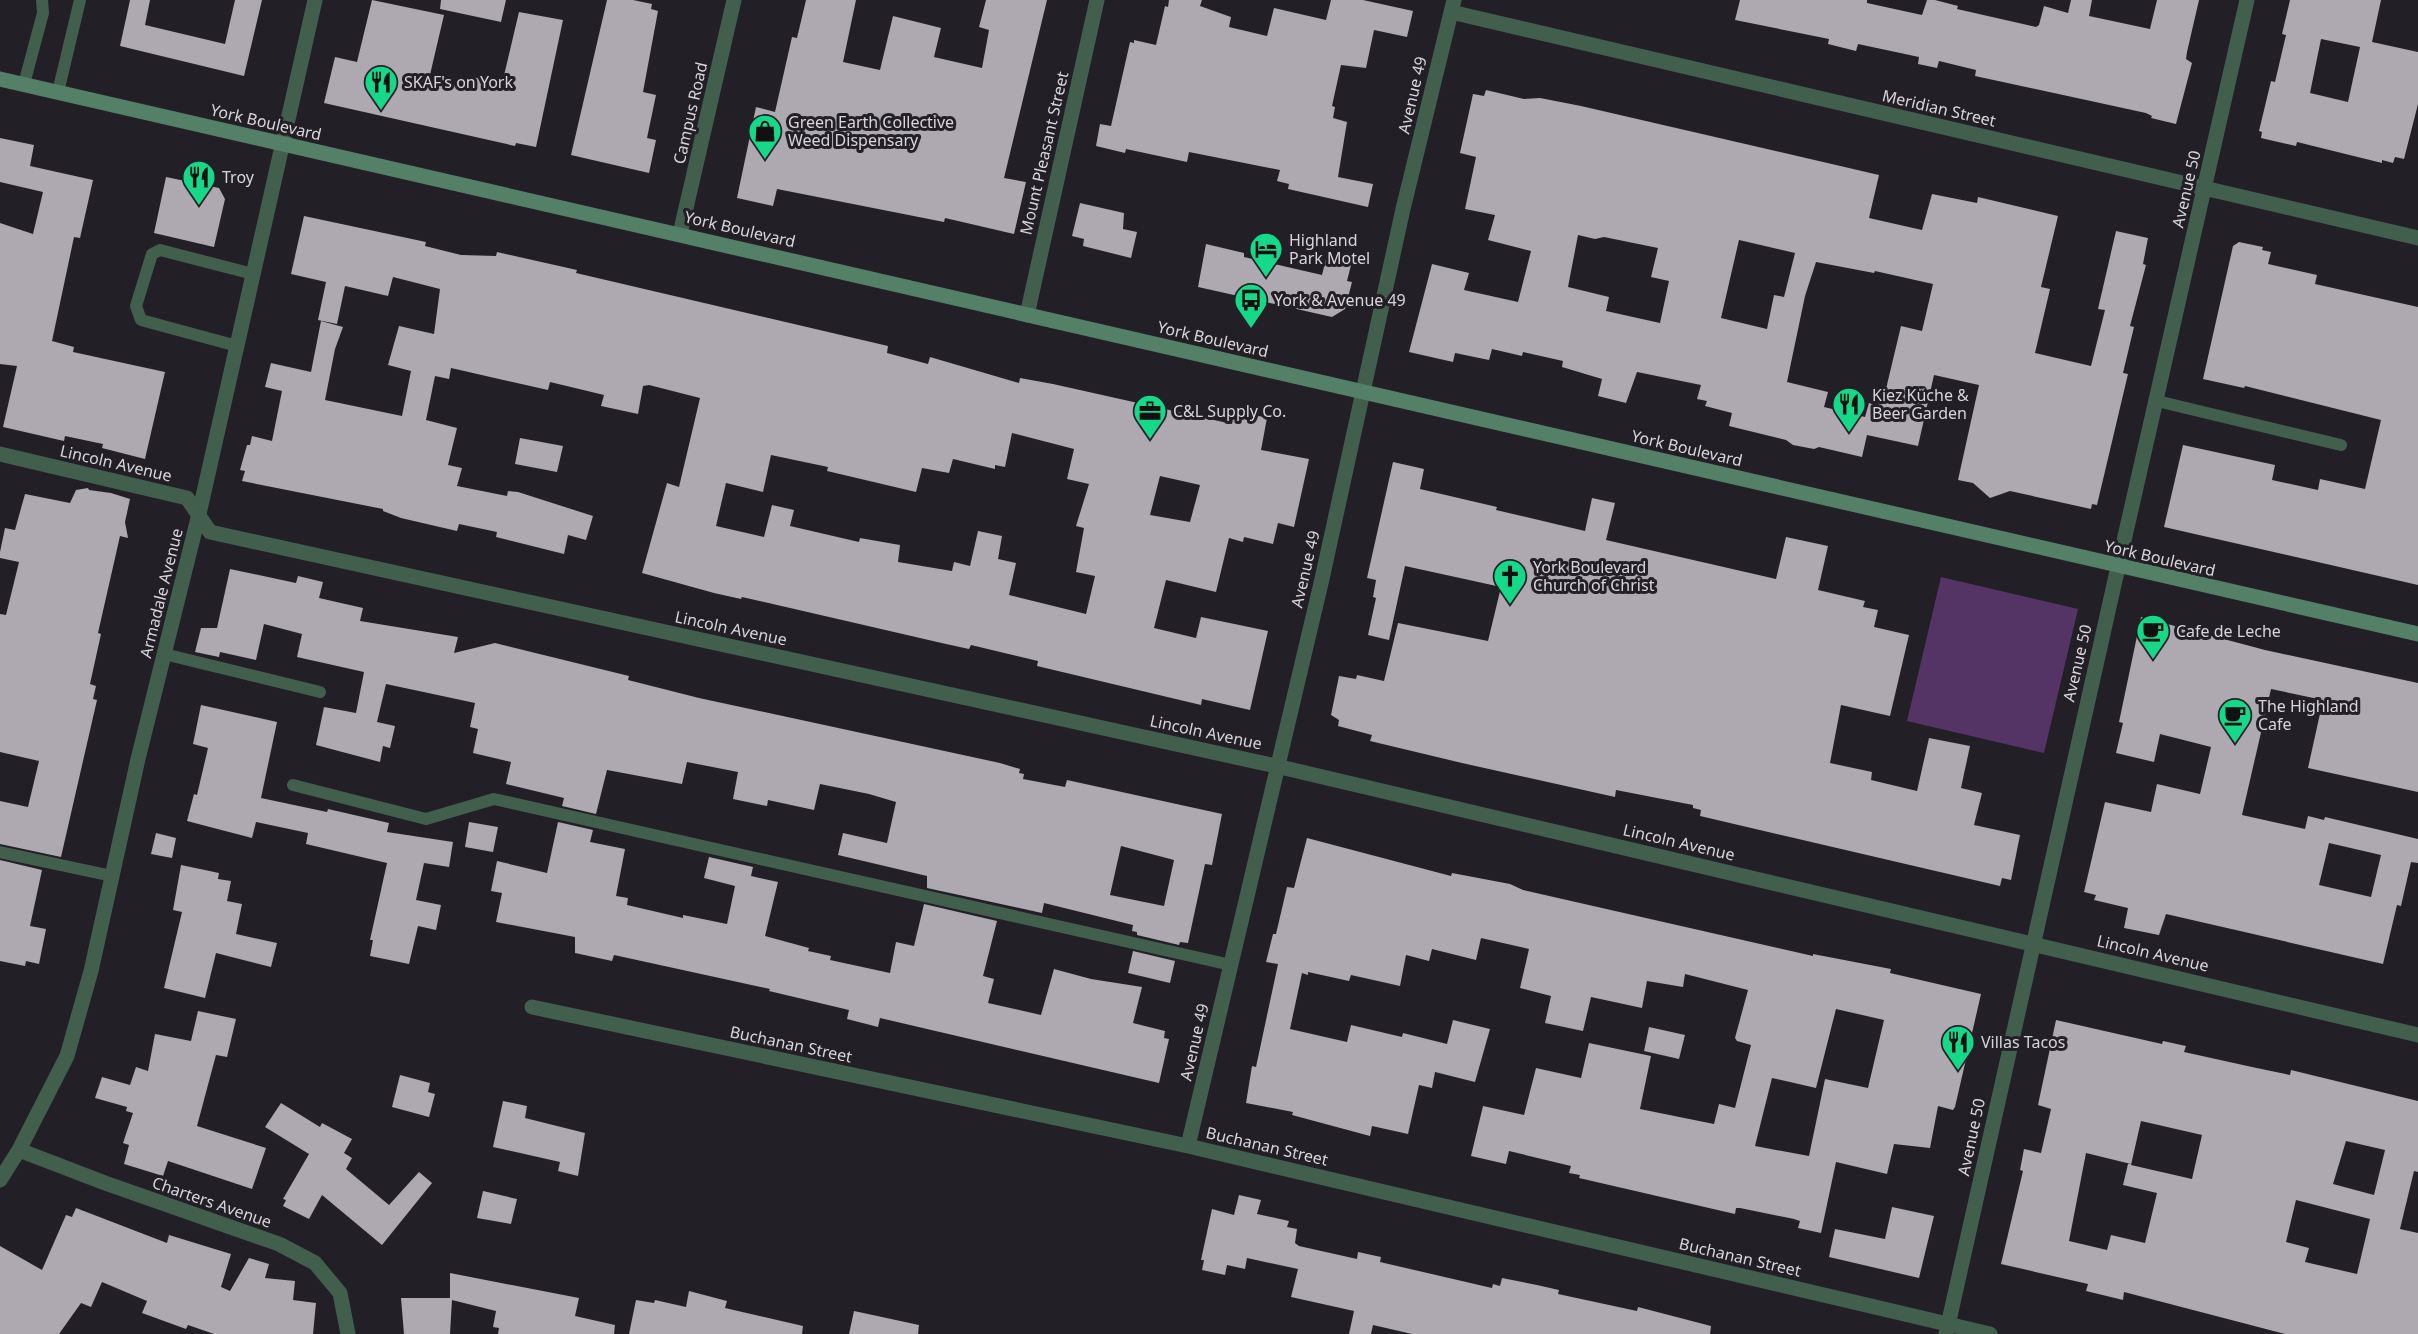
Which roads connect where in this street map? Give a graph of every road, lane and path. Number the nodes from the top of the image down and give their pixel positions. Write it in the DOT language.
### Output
graph roads {
  1 [pos="42,0"];
  2 [pos="80,0"];
  3 [pos="315,0"];
  4 [pos="734,0"];
  5 [pos="1097,0"];
  6 [pos="2247,0"];
  7 [pos="1452,6"];
  8 [pos="0,79"];
  9 [pos="24,84"];
  10 [pos="58,92"];
  11 [pos="282,145"];
  12 [pos="2204,189"];
  13 [pos="680,234"];
  14 [pos="2418,238"];
  15 [pos="253,274"];
  16 [pos="1027,315"];
  17 [pos="237,346"];
  18 [pos="1363,392"];
  19 [pos="2157,401"];
  20 [pos="2341,445"];
  21 [pos="0,454"];
  22 [pos="199,514"];
  23 [pos="2118,567"];
  24 [pos="2418,634"];
  25 [pos="164,654"];
  26 [pos="320,692"];
  27 [pos="1276,766"];
  28 [pos="293,785"];
  29 [pos="0,852"];
  30 [pos="112,876"];
  31 [pos="2032,943"];
  32 [pos="1231,965"];
  33 [pos="532,1007"];
  34 [pos="2418,1035"];
  35 [pos="1188,1146"];
  36 [pos="19,1150"];
  37 [pos="0,1180"];
  38 [pos="1947,1329"];
  39 [pos="348,1334"];
  40 [pos="1990,1334"];
  1 -- 9 [label="lane"];
  2 -- 10 [label="lane"];
  3 -- 11 [label="street, Armadale Avenue"];
  4 -- 13 [label="street, Campus Road"];
  5 -- 16 [label="street, Mount Pleasant Street"];
  6 -- 12 [label="street, Avenue 50"];
  7 -- 12 [label="street, Meridian Street"];
  7 -- 18 [label="street, Avenue 49"];
  8 -- 9 [label="main road, York Boulevard"];
  9 -- 10 [label="main road, York Boulevard"];
  10 -- 11 [label="main road, York Boulevard"];
  11 -- 13 [label="main road, York Boulevard"];
  11 -- 15 [label="street, Armadale Avenue"];
  12 -- 14 [label="street, Meridian Street"];
  12 -- 19 [label="street, Avenue 50"];
  13 -- 16 [label="main road, York Boulevard"];
  15 -- 17 [label="street, Armadale Avenue"];
  15 -- 17 [label="lane"];
  16 -- 18 [label="main road, York Boulevard"];
  17 -- 22 [label="street, Armadale Avenue"];
  18 -- 23 [label="main road, York Boulevard"];
  18 -- 27 [label="street, Avenue 49"];
  19 -- 20 [label="lane"];
  19 -- 23 [label="street, Avenue 50"];
  21 -- 22 [label="street, Lincoln Avenue"];
  22 -- 25 [label="street, Armadale Avenue"];
  22 -- 27 [label="street, Lincoln Avenue"];
  23 -- 24 [label="main road, York Boulevard"];
  23 -- 31 [label="street, Avenue 50"];
  25 -- 26 [label="lane"];
  25 -- 30 [label="street, Armadale Avenue"];
  27 -- 31 [label="street, Lincoln Avenue"];
  27 -- 32 [label="street, Avenue 49"];
  28 -- 32 [label="lane"];
  29 -- 30 [label="lane"];
  30 -- 36 [label="street, Armadale Avenue"];
  31 -- 34 [label="street, Lincoln Avenue"];
  31 -- 38 [label="street, Avenue 50"];
  32 -- 35 [label="street, Avenue 49"];
  33 -- 35 [label="street, Buchanan Street"];
  35 -- 38 [label="street, Buchanan Street"];
  36 -- 37 [label="street, Armadale Avenue"];
  36 -- 39 [label="street, Charters Avenue"];
  38 -- 40 [label="street, Buchanan Street"];
}
